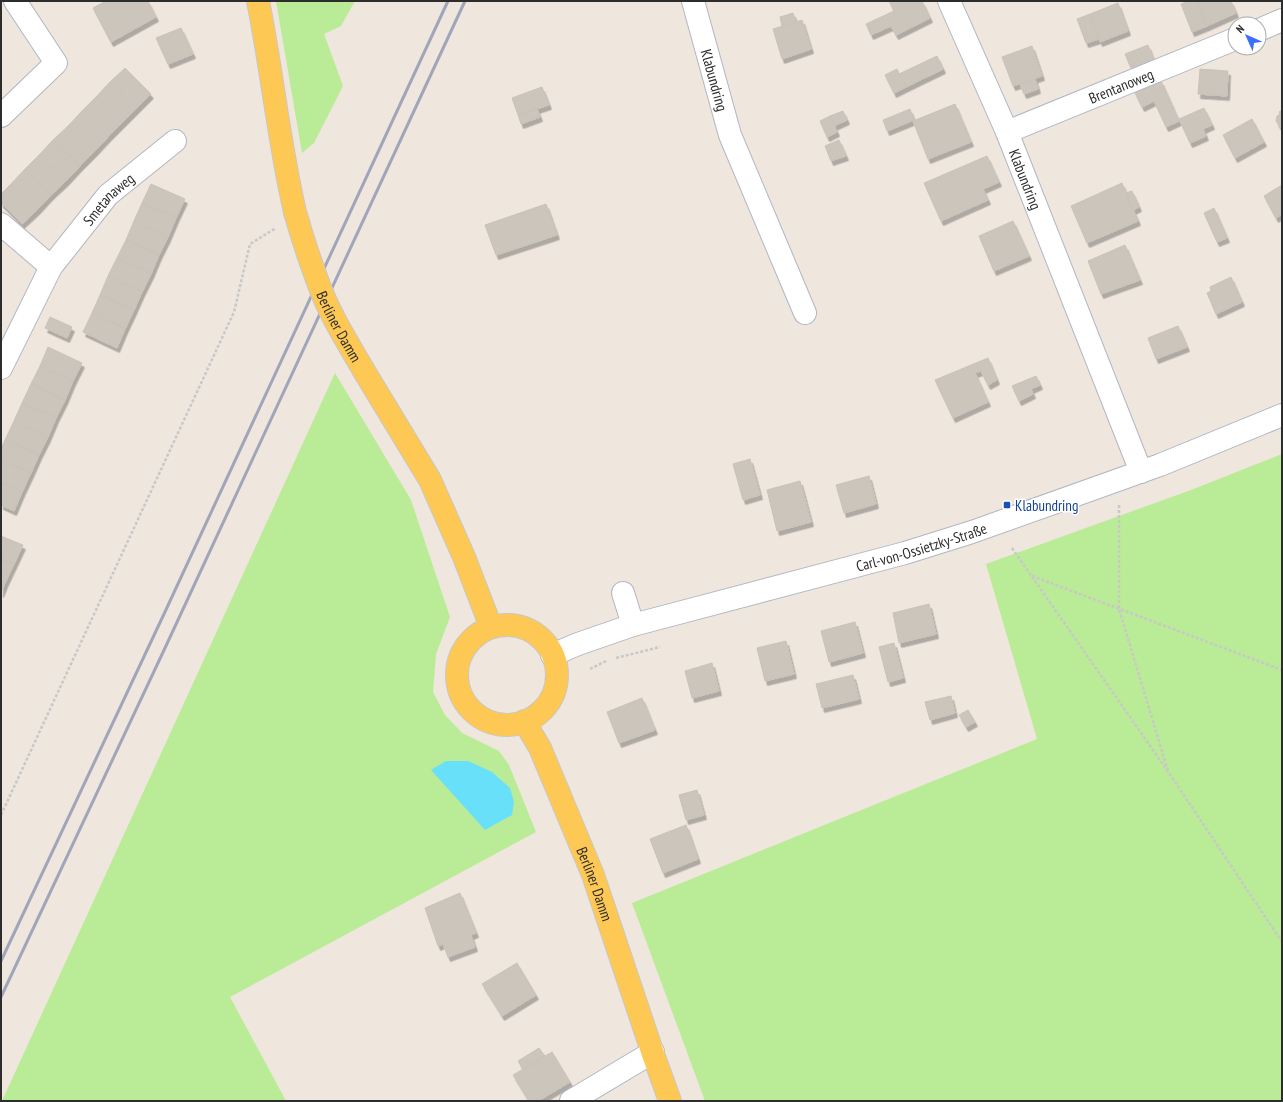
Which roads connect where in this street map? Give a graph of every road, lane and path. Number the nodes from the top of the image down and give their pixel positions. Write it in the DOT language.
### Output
graph roads {
  1 [pos="15,1"];
  2 [pos="258,1"];
  3 [pos="693,1"];
  4 [pos="949,1"];
  5 [pos="1282,20"];
  6 [pos="1267,27"];
  7 [pos="1227,42"];
  8 [pos="1,116"];
  9 [pos="1007,132"];
  10 [pos="175,141"];
  11 [pos="295,212"];
  12 [pos="1,224"];
  13 [pos="51,267"];
  14 [pos="805,313"];
  15 [pos="1,368"];
  16 [pos="1282,415"];
  17 [pos="1140,472"];
  18 [pos="1118,508"];
  19 [pos="1012,548"];
  20 [pos="1031,576"];
  21 [pos="623,593"];
  22 [pos="1119,609"];
  23 [pos="633,625"];
  24 [pos="491,627"];
  25 [pos="660,647"];
  26 [pos="552,655"];
  27 [pos="615,658"];
  28 [pos="607,660"];
  29 [pos="590,669"];
  30 [pos="1282,670"];
  31 [pos="524,721"];
  32 [pos="1169,773"];
  33 [pos="1,815"];
  34 [pos="1282,942"];
  35 [pos="653,1052"];
  36 [pos="571,1101"];
  37 [pos="670,1101"];
  1 -- 8 [label="street"];
  2 -- 11 [label="main road, Berliner Damm"];
  3 -- 14 [label="street, Klabundring"];
  4 -- 9 [label="street, Klabundring"];
  5 -- 6 [label="street"];
  7 -- 9 [label="street, Brentanoweg"];
  9 -- 17 [label="street, Klabundring"];
  10 -- 13 [label="street, Smetanaweg"];
  11 -- 24 [label="main road, Berliner Damm, bridge"];
  11 -- 33 [label="path"];
  12 -- 13 [label="street"];
  13 -- 15 [label="street, Smetanaweg"];
  16 -- 17 [label="street, Carl-von-Ossietzky-Straße"];
  17 -- 23 [label="street, Carl-von-Ossietzky-Straße"];
  18 -- 22 [label="path"];
  19 -- 20 [label="path"];
  20 -- 22 [label="path"];
  20 -- 32 [label="path"];
  21 -- 23 [label="street"];
  22 -- 30 [label="path"];
  22 -- 32 [label="path"];
  23 -- 26 [label="street, Carl-von-Ossietzky-Straße"];
  24 -- 26 [label="main road"];
  24 -- 31 [label="main road"];
  25 -- 27 [label="path"];
  26 -- 31 [label="main road"];
  28 -- 29 [label="path"];
  31 -- 35 [label="main road, Berliner Damm"];
  32 -- 34 [label="path"];
  35 -- 36 [label="street"];
  35 -- 37 [label="main road, Berliner Damm"];
}
